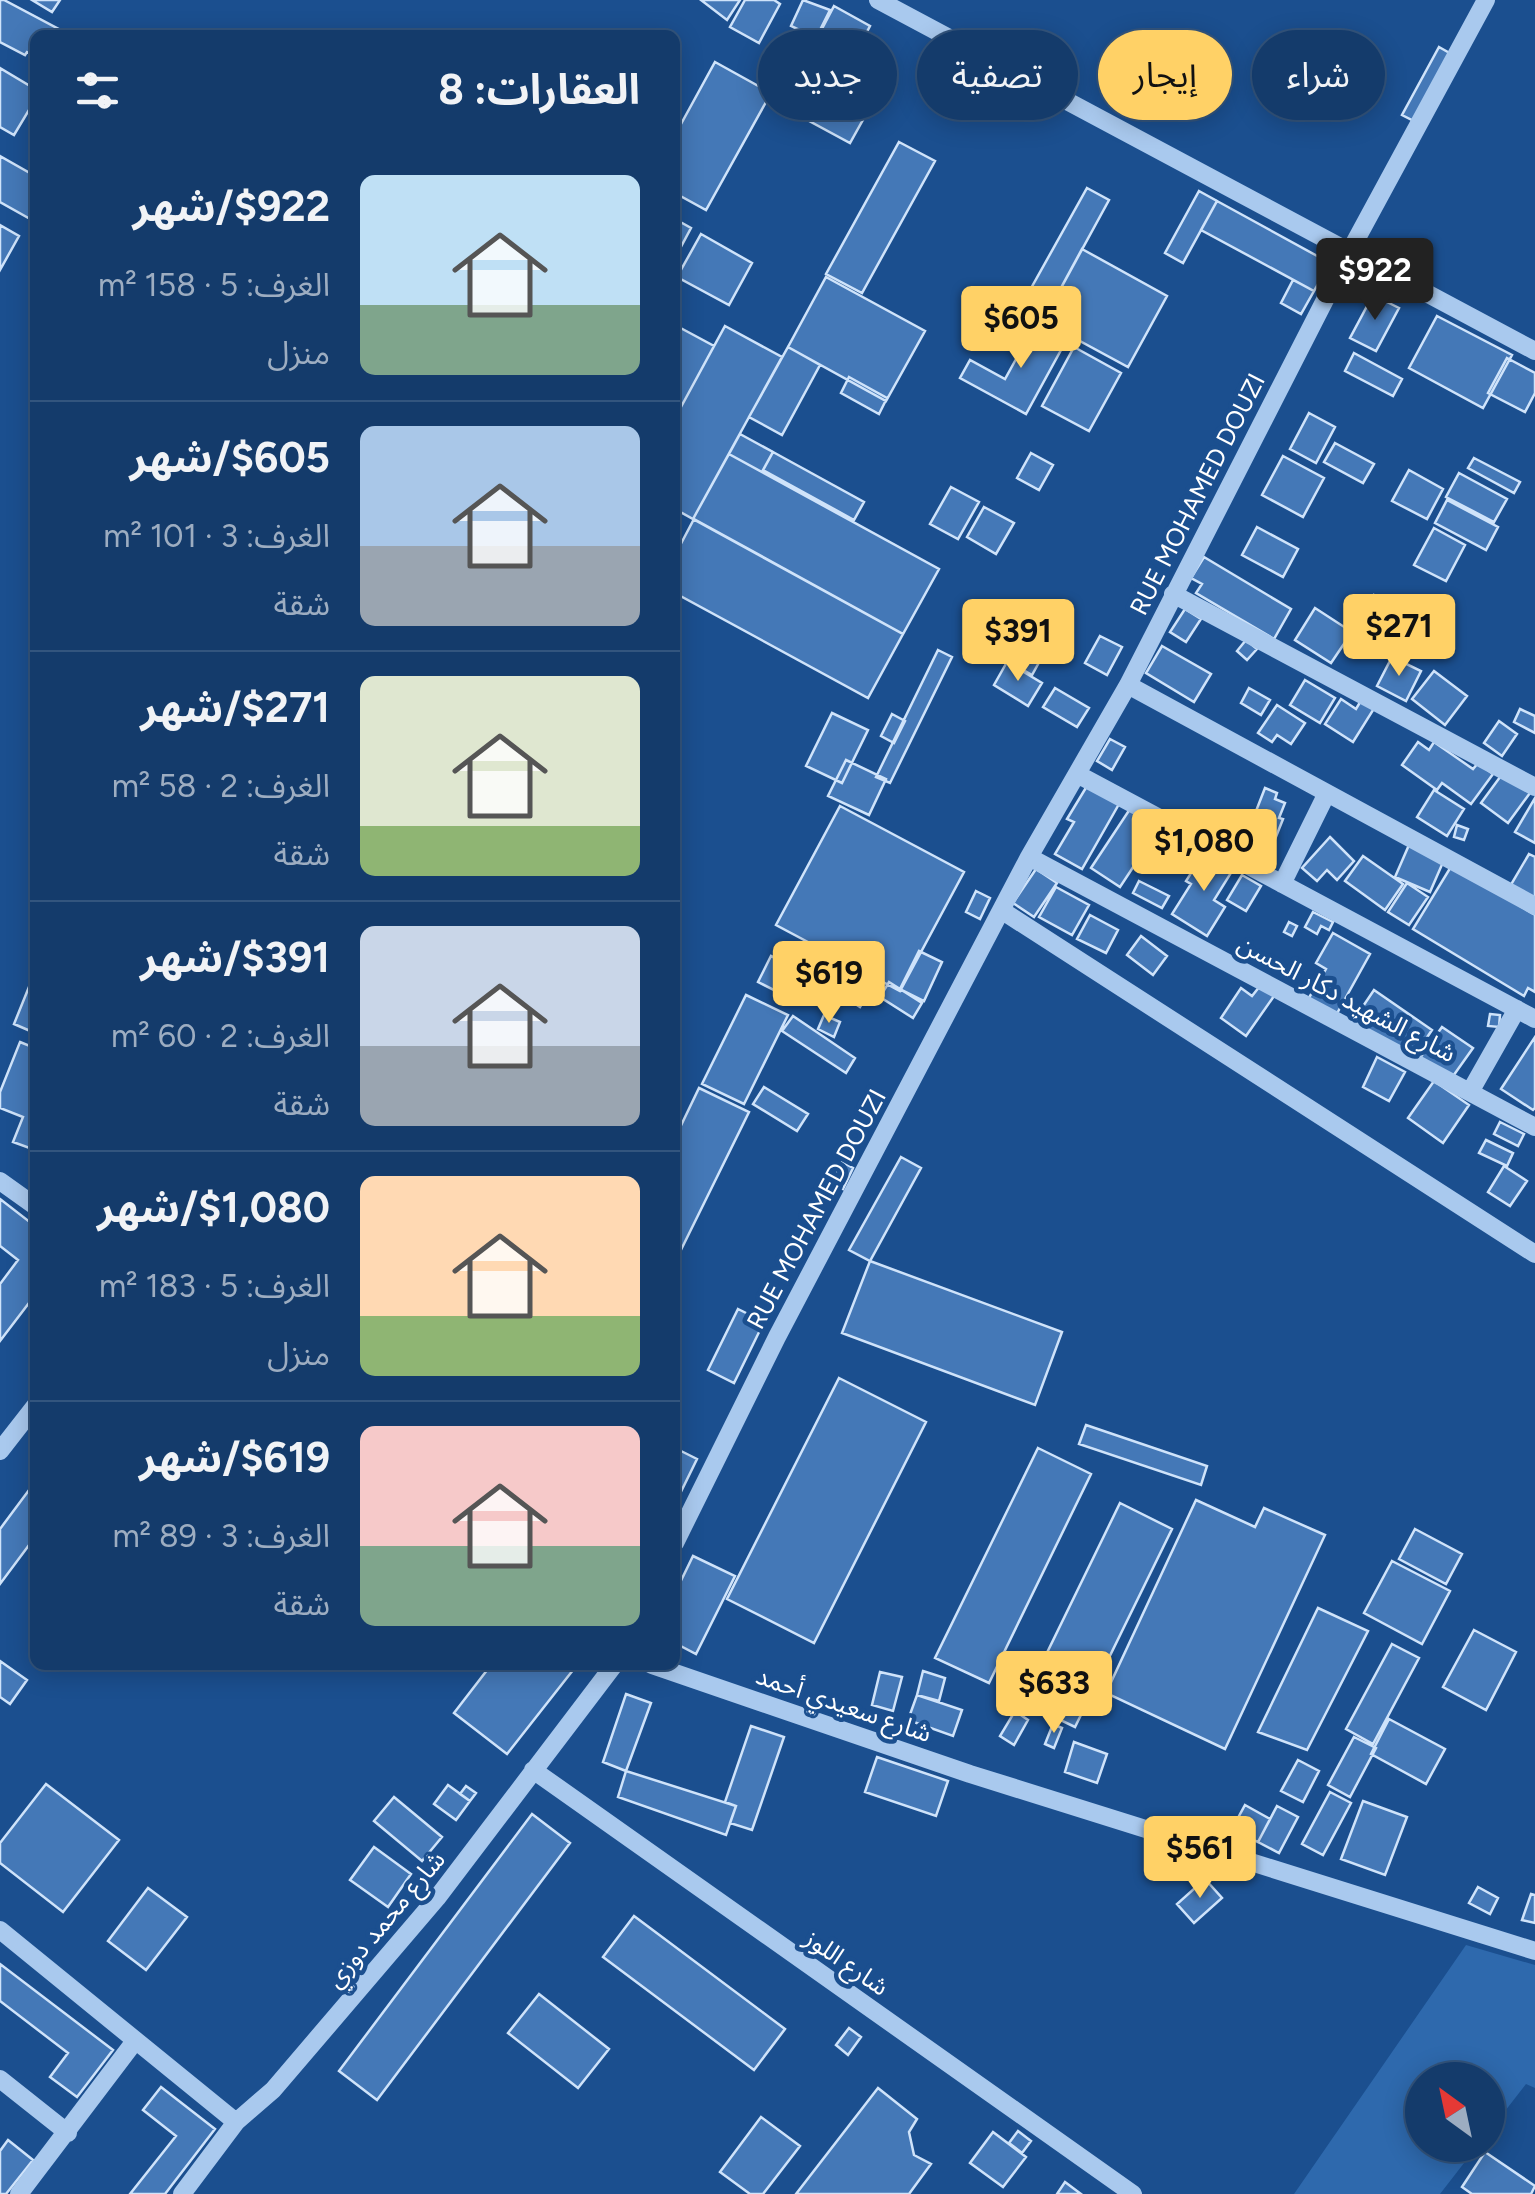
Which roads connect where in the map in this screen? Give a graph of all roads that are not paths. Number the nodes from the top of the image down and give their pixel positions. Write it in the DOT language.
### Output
graph roads {
  1 [pos="878,0"];
  2 [pos="1486,0"];
  3 [pos="1350,250"];
  4 [pos="1535,351"];
  5 [pos="1173,594"];
  6 [pos="1128,685"];
  7 [pos="1077,774"];
  8 [pos="1535,787"];
  9 [pos="1327,794"];
  10 [pos="1029,858"];
  11 [pos="1282,884"];
  12 [pos="1535,906"];
  13 [pos="1001,910"];
  14 [pos="1517,1009"];
  15 [pos="1535,1018"];
  16 [pos="1470,1092"];
  17 [pos="1535,1127"];
  18 [pos="0,1181"];
  19 [pos="30,1202"];
  20 [pos="1535,1254"];
  21 [pos="30,1412"];
  22 [pos="0,1450"];
  23 [pos="680,1533"];
  24 [pos="610,1670"];
  25 [pos="667,1670"];
  26 [pos="532,1770"];
  27 [pos="0,1930"];
  28 [pos="1535,1951"];
  29 [pos="135,2041"];
  30 [pos="0,2079"];
  31 [pos="236,2122"];
  32 [pos="68,2133"];
  33 [pos="19,2194"];
  34 [pos="182,2194"];
  35 [pos="1133,2194"];
  1 -- 3 [label="street"];
  2 -- 3 [label="street, RUE MOHAMED DOUZI"];
  3 -- 4 [label="street"];
  3 -- 5 [label="street, RUE MOHAMED DOUZI"];
  5 -- 6 [label="street, RUE MOHAMED DOUZI"];
  5 -- 8 [label="street"];
  6 -- 7 [label="street, RUE MOHAMED DOUZI"];
  6 -- 9 [label="street"];
  7 -- 10 [label="street, RUE MOHAMED DOUZI"];
  7 -- 11 [label="street"];
  9 -- 11 [label="street"];
  9 -- 12 [label="street"];
  10 -- 13 [label="street, RUE MOHAMED DOUZI"];
  10 -- 16 [label="street, شارع الشهيد دكار الحسن"];
  11 -- 14 [label="street"];
  13 -- 20 [label="street"];
  13 -- 23 [label="street, RUE MOHAMED DOUZI"];
  14 -- 15 [label="street"];
  14 -- 16 [label="street"];
  16 -- 17 [label="street, شارع الشهيد دكار الحسن"];
  18 -- 19 [label="street"];
  21 -- 22 [label="street"];
  24 -- 26 [label="street, شارع محمد دوزي"];
  25 -- 28 [label="street, شارع سعيدي أحمد"];
  26 -- 31 [label="street, شارع محمد دوزي"];
  26 -- 35 [label="street, شارع اللوز"];
  27 -- 29 [label="street"];
  29 -- 31 [label="street"];
  29 -- 32 [label="street"];
  30 -- 32 [label="street"];
  31 -- 34 [label="street, شارع محمد دوزي"];
  32 -- 33 [label="street"];
}
